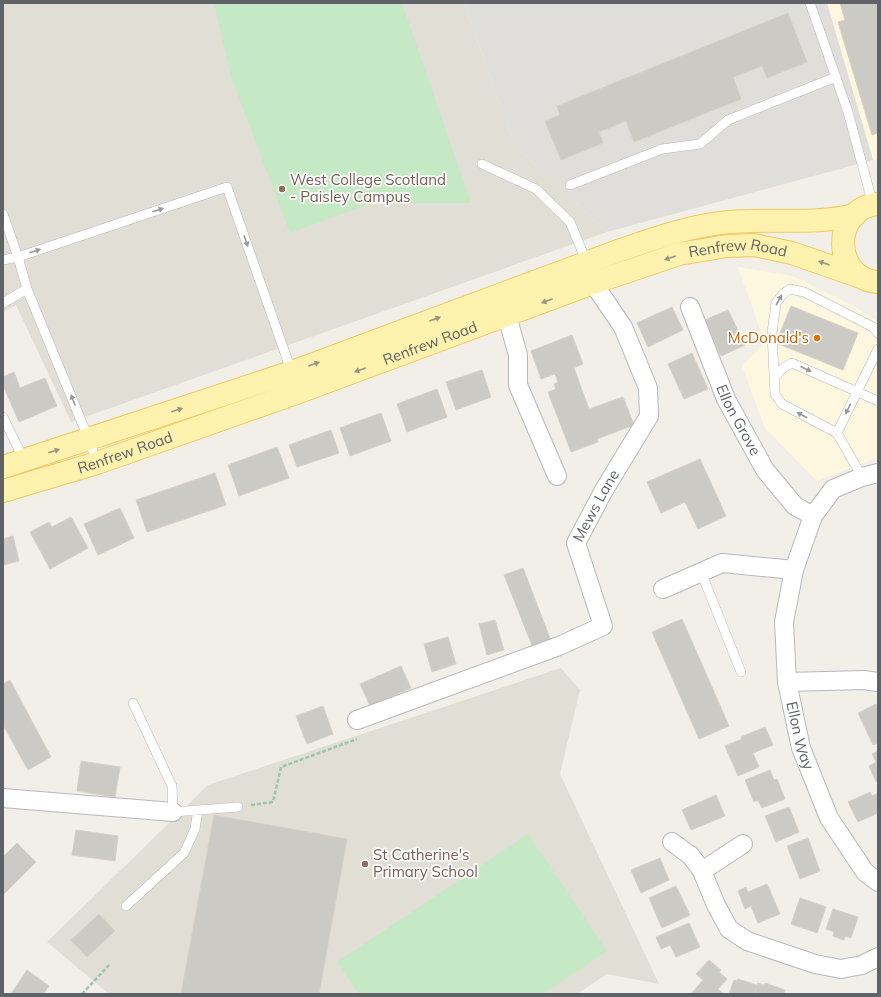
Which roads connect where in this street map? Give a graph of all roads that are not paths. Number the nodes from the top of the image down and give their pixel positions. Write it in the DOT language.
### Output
graph roads {
  1 [pos="810,3"];
  2 [pos="836,77"];
  3 [pos="482,164"];
  4 [pos="570,184"];
  5 [pos="868,208"];
  6 [pos="3,214"];
  7 [pos="18,257"];
  8 [pos="3,260"];
  9 [pos="587,263"];
  10 [pos="872,282"];
  11 [pos="594,283"];
  12 [pos="27,289"];
  13 [pos="3,303"];
  14 [pos="690,307"];
  15 [pos="507,316"];
  16 [pos="878,333"];
  17 [pos="878,349"];
  18 [pos="774,378"];
  19 [pos="296,382"];
  20 [pos="857,391"];
  21 [pos="878,401"];
  22 [pos="3,417"];
  23 [pos="836,433"];
  24 [pos="89,440"];
  25 [pos="24,460"];
  26 [pos="97,463"];
  27 [pos="3,467"];
  28 [pos="870,475"];
  29 [pos="557,476"];
  30 [pos="3,491"];
  31 [pos="813,516"];
  32 [pos="794,570"];
  33 [pos="701,572"];
  34 [pos="663,589"];
  35 [pos="741,672"];
  36 [pos="787,682"];
  37 [pos="878,682"];
  38 [pos="133,703"];
  39 [pos="357,720"];
  40 [pos="3,798"];
  41 [pos="238,807"];
  42 [pos="198,810"];
  43 [pos="173,812"];
  44 [pos="672,842"];
  45 [pos="743,844"];
  46 [pos="702,871"];
  47 [pos="878,882"];
  48 [pos="126,906"];
  49 [pos="878,957"];
  1 -- 2 [label="lane"];
  2 -- 4 [label="lane"];
  2 -- 5 [label="lane"];
  3 -- 9 [label="lane"];
  5 -- 9 [label="main road, Renfrew Road"];
  5 -- 10 [label="main road"];
  6 -- 7 [label="lane"];
  7 -- 8 [label="lane"];
  7 -- 12 [label="lane"];
  7 -- 19 [label="lane, one-way"];
  9 -- 11 [label="street, Mews Lane"];
  19 -- 9 [label="main road, Renfrew Road, one-way"];
  10 -- 11 [label="main road, Renfrew Road, one-way"];
  11 -- 15 [label="main road, Renfrew Road, one-way"];
  11 -- 39 [label="street, Mews Lane"];
  12 -- 13 [label="lane"];
  24 -- 12 [label="lane, one-way"];
  14 -- 31 [label="street, Ellon Grove"];
  15 -- 19 [label="main road, Renfrew Road, one-way"];
  15 -- 29 [label="street"];
  18 -- 16 [label="lane, one-way"];
  17 -- 20 [label="lane"];
  18 -- 20 [label="lane, one-way"];
  23 -- 18 [label="lane, one-way"];
  24 -- 19 [label="main road, Renfrew Road, one-way"];
  19 -- 26 [label="main road, Renfrew Road"];
  20 -- 21 [label="lane"];
  20 -- 23 [label="lane, one-way"];
  22 -- 25 [label="lane"];
  23 -- 28 [label="lane"];
  25 -- 24 [label="main road, Renfrew Road, one-way"];
  24 -- 26 [label="lane"];
  25 -- 27 [label="main road, Renfrew Road"];
  26 -- 30 [label="main road, Renfrew Road"];
  28 -- 31 [label="street, Ellon Way"];
  31 -- 32 [label="street, Ellon Way"];
  32 -- 33 [label="street"];
  32 -- 36 [label="street, Ellon Way"];
  33 -- 34 [label="street"];
  33 -- 35 [label="lane"];
  36 -- 37 [label="street"];
  36 -- 47 [label="street, Ellon Way"];
  38 -- 43 [label="lane"];
  40 -- 43 [label="street"];
  41 -- 42 [label="lane"];
  42 -- 43 [label="lane"];
  42 -- 48 [label="lane"];
  44 -- 46 [label="street"];
  45 -- 46 [label="street"];
  46 -- 49 [label="street"];
}
